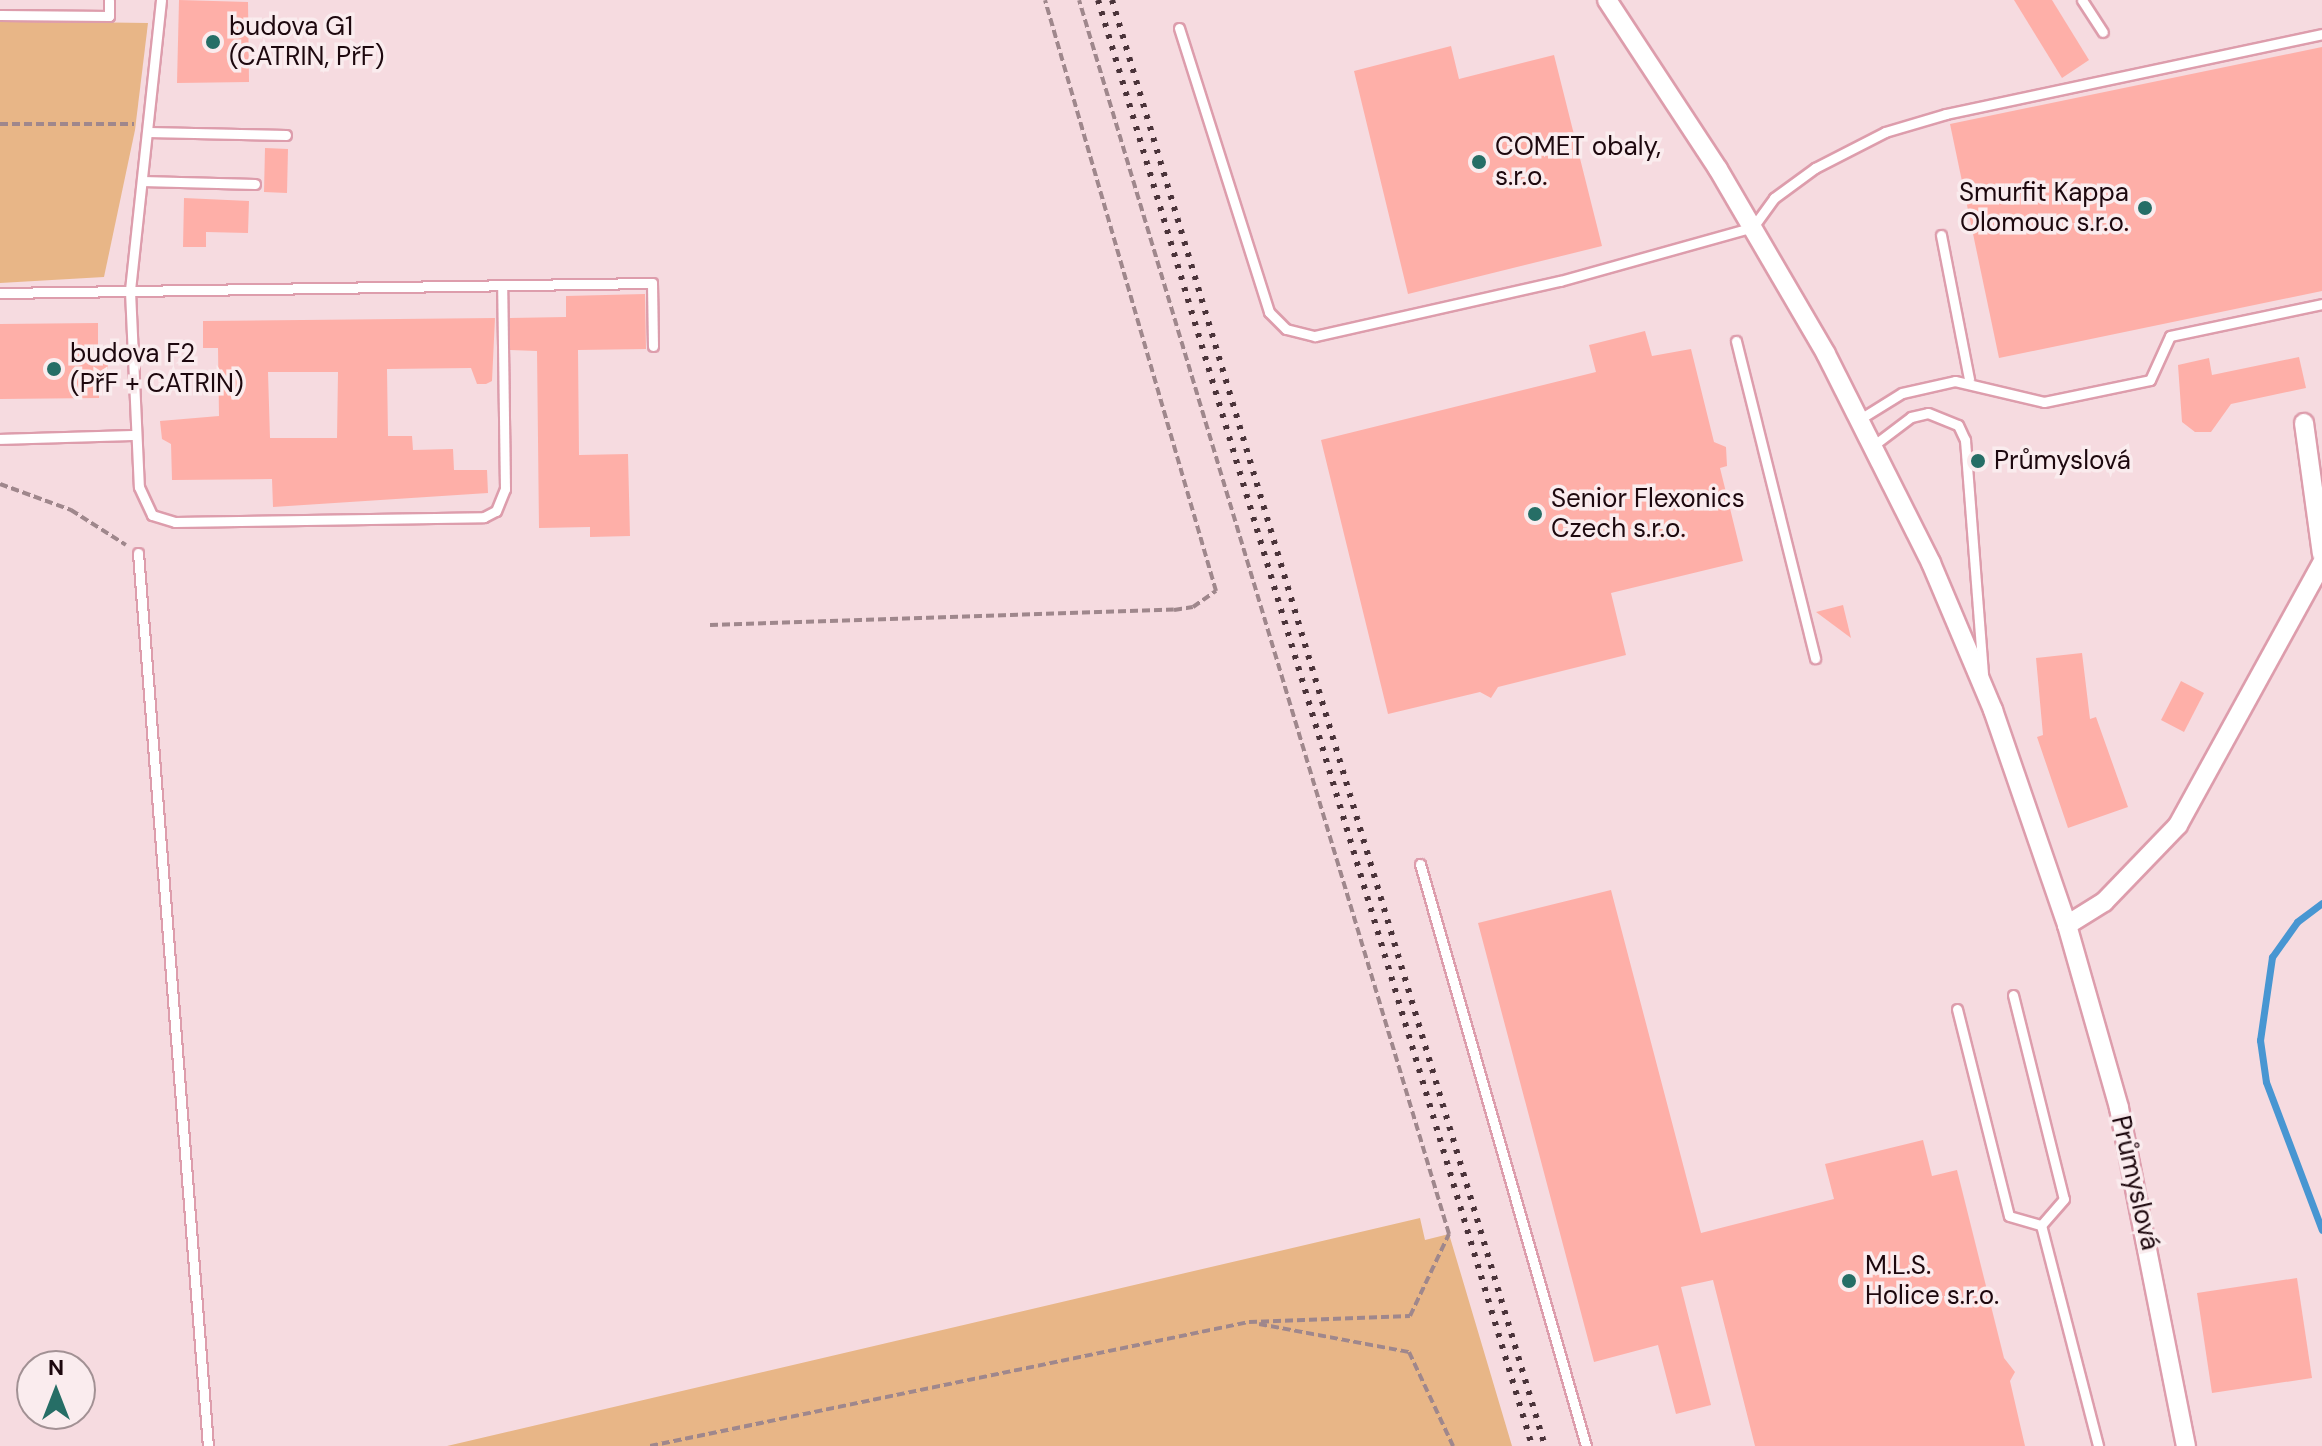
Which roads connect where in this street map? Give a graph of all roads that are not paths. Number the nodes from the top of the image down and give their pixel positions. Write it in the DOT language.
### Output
graph roads {
  1 [pos="109,0"];
  2 [pos="161,0"];
  3 [pos="1607,0"];
  4 [pos="2082,0"];
  5 [pos="0,15"];
  6 [pos="1179,28"];
  7 [pos="2103,32"];
  8 [pos="2322,34"];
  9 [pos="148,128"];
  10 [pos="286,135"];
  11 [pos="142,181"];
  12 [pos="255,184"];
  13 [pos="1753,227"];
  14 [pos="1941,235"];
  15 [pos="502,285"];
  16 [pos="130,291"];
  17 [pos="0,293"];
  18 [pos="2322,304"];
  19 [pos="1736,341"];
  20 [pos="653,346"];
  21 [pos="1969,379"];
  22 [pos="1860,419"];
  23 [pos="2304,423"];
  24 [pos="136,435"];
  25 [pos="0,439"];
  26 [pos="1874,445"];
  27 [pos="2316,460"];
  28 [pos="138,553"];
  29 [pos="2322,554"];
  30 [pos="2322,563"];
  31 [pos="2315,594"];
  32 [pos="1815,658"];
  33 [pos="1985,690"];
  34 [pos="1420,864"];
  35 [pos="2067,925"];
  36 [pos="2013,995"];
  37 [pos="1957,1009"];
  38 [pos="2041,1225"];
  39 [pos="208,1446"];
  40 [pos="1586,1446"];
  41 [pos="2098,1446"];
  42 [pos="2186,1446"];
  1 -- 5 [label="lane"];
  2 -- 9 [label="lane"];
  3 -- 13 [label="street, Průmyslová"];
  4 -- 7 [label="lane"];
  6 -- 13 [label="lane"];
  8 -- 13 [label="lane"];
  9 -- 10 [label="lane"];
  9 -- 11 [label="lane"];
  11 -- 12 [label="lane"];
  11 -- 16 [label="lane"];
  13 -- 22 [label="street, Průmyslová"];
  14 -- 21 [label="lane"];
  15 -- 16 [label="lane"];
  15 -- 20 [label="lane"];
  15 -- 24 [label="lane"];
  16 -- 17 [label="lane"];
  16 -- 24 [label="lane"];
  18 -- 21 [label="lane"];
  19 -- 32 [label="lane"];
  21 -- 22 [label="lane"];
  22 -- 26 [label="street, Průmyslová"];
  23 -- 27 [label="street"];
  24 -- 25 [label="lane"];
  26 -- 33 [label="street, Průmyslová"];
  26 -- 33 [label="lane"];
  27 -- 29 [label="street"];
  28 -- 39 [label="lane"];
  30 -- 31 [label="street"];
  31 -- 35 [label="street"];
  33 -- 35 [label="street, Průmyslová"];
  34 -- 40 [label="lane"];
  35 -- 42 [label="street, Průmyslová"];
  36 -- 38 [label="lane"];
  37 -- 38 [label="lane"];
  38 -- 41 [label="lane"];
}
